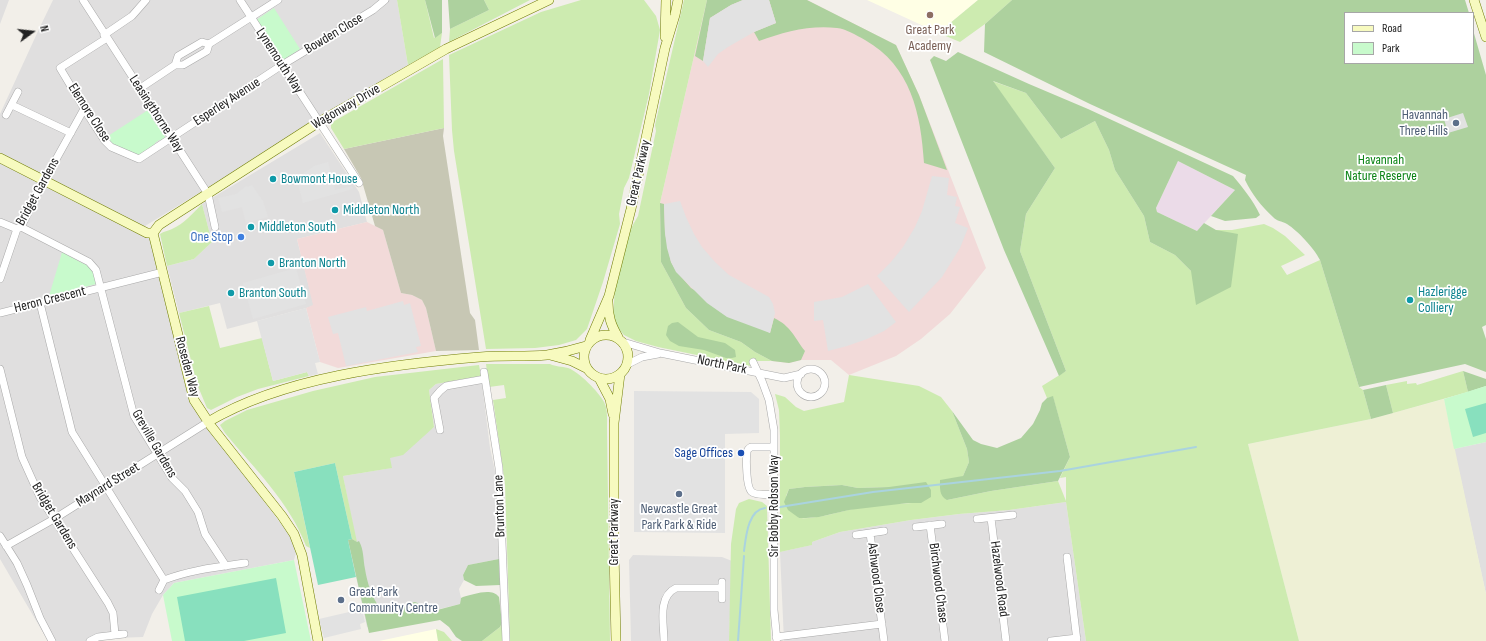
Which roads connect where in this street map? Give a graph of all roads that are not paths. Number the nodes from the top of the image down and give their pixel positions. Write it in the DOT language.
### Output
graph roads {
  1 [pos="83,0"];
  2 [pos="146,0"];
  3 [pos="240,0"];
  4 [pos="278,0"];
  5 [pos="385,0"];
  6 [pos="549,0"];
  7 [pos="666,0"];
  8 [pos="678,0"];
  9 [pos="1477,1"];
  10 [pos="251,17"];
  11 [pos="106,36"];
  12 [pos="1486,37"];
  13 [pos="665,48"];
  14 [pos="282,65"];
  15 [pos="140,89"];
  16 [pos="18,92"];
  17 [pos="12,105"];
  18 [pos="84,109"];
  19 [pos="6,115"];
  20 [pos="319,122"];
  21 [pos="71,133"];
  22 [pos="171,138"];
  23 [pos="0,158"];
  24 [pos="44,180"];
  25 [pos="359,183"];
  26 [pos="208,194"];
  27 [pos="0,222"];
  28 [pos="216,227"];
  29 [pos="19,228"];
  30 [pos="153,233"];
  31 [pos="163,272"];
  32 [pos="0,278"];
  33 [pos="100,288"];
  34 [pos="609,296"];
  35 [pos="40,303"];
  36 [pos="0,313"];
  37 [pos="621,340"];
  38 [pos="588,343"];
  39 [pos="660,353"];
  40 [pos="548,354"];
  41 [pos="753,362"];
  42 [pos="626,365"];
  43 [pos="586,368"];
  44 [pos="0,369"];
  45 [pos="758,372"];
  46 [pos="620,374"];
  47 [pos="801,374"];
  48 [pos="598,378"];
  49 [pos="784,378"];
  50 [pos="799,390"];
  51 [pos="208,422"];
  52 [pos="614,423"];
  53 [pos="440,430"];
  54 [pos="774,447"];
  55 [pos="157,454"];
  56 [pos="106,486"];
  57 [pos="773,494"];
  58 [pos="1013,515"];
  59 [pos="991,518"];
  60 [pos="54,519"];
  61 [pos="977,519"];
  62 [pos="942,524"];
  63 [pos="930,525"];
  64 [pos="916,527"];
  65 [pos="884,531"];
  66 [pos="870,533"];
  67 [pos="856,535"];
  68 [pos="0,536"];
  69 [pos="6,546"];
  70 [pos="1067,557"];
  71 [pos="245,563"];
  72 [pos="226,566"];
  73 [pos="164,580"];
  74 [pos="159,590"];
  75 [pos="722,598"];
  76 [pos="882,624"];
  77 [pos="115,634"];
  78 [pos="124,634"];
  79 [pos="776,639"];
  80 [pos="1077,639"];
  81 [pos="52,641"];
  82 [pos="90,641"];
  83 [pos="318,641"];
  84 [pos="506,641"];
  85 [pos="616,641"];
  86 [pos="664,641"];
  87 [pos="884,641"];
  88 [pos="945,641"];
  89 [pos="1006,641"];
  90 [pos="1051,641"];
  1 -- 11 [label="street, Leasingthorne Way"];
  2 -- 11 [label="street"];
  3 -- 10 [label="street, Lynemouth Way"];
  4 -- 10 [label="street"];
  5 -- 14 [label="street, Bowden Close"];
  6 -- 20 [label="street, Wagonway Drive"];
  7 -- 13 [label="street, Great Parkway"];
  8 -- 13 [label="street, Great Parkway"];
  9 -- 12 [label="street"];
  10 -- 14 [label="street, Lynemouth Way"];
  10 -- 15 [label="street"];
  11 -- 15 [label="street, Leasingthorne Way"];
  11 -- 18 [label="street, Elemore Close"];
  13 -- 34 [label="street, Great Parkway"];
  14 -- 20 [label="street, Lynemouth Way"];
  14 -- 22 [label="street, Esperley Avenue"];
  15 -- 22 [label="street, Leasingthorne Way"];
  16 -- 17 [label="street"];
  17 -- 19 [label="street"];
  17 -- 21 [label="street, Elemore Close"];
  18 -- 21 [label="street, Bridget Gardens"];
  18 -- 22 [label="street, Elemore Close"];
  20 -- 25 [label="street, Lynemouth Way"];
  20 -- 26 [label="street, Wagonway Drive"];
  21 -- 24 [label="street, Bridget Gardens"];
  22 -- 26 [label="street, Leasingthorne Way"];
  23 -- 24 [label="street"];
  24 -- 29 [label="street, Bridget Gardens"];
  24 -- 30 [label="street"];
  26 -- 28 [label="street, Leasingthorne Way"];
  26 -- 30 [label="street, Wagonway Drive"];
  27 -- 29 [label="street, Heron Crescent"];
  29 -- 32 [label="street, Bridget Gardens"];
  29 -- 33 [label="street, Heron Crescent"];
  30 -- 31 [label="street, Roseden Way"];
  31 -- 33 [label="street, Heron Crescent"];
  31 -- 51 [label="street, Roseden Way"];
  33 -- 35 [label="street, Heron Crescent"];
  33 -- 55 [label="street, Greville Gardens"];
  34 -- 37 [label="street, Great Parkway"];
  34 -- 38 [label="street, Great Parkway"];
  35 -- 36 [label="street, Heron Crescent"];
  35 -- 56 [label="street"];
  37 -- 38 [label="street"];
  37 -- 39 [label="street, North Park"];
  37 -- 42 [label="street, Great Parkway"];
  38 -- 40 [label="street"];
  38 -- 43 [label="street, Great Parkway"];
  39 -- 42 [label="street, North Park"];
  39 -- 45 [label="street, North Park"];
  40 -- 43 [label="street"];
  40 -- 51 [label="street"];
  41 -- 45 [label="street, Sir Bobby Robson Way"];
  42 -- 46 [label="street, Great Parkway"];
  43 -- 48 [label="street, Great Parkway"];
  44 -- 60 [label="street, Bridget Gardens"];
  45 -- 49 [label="street, North Park"];
  45 -- 54 [label="street, Sir Bobby Robson Way"];
  46 -- 48 [label="street"];
  46 -- 52 [label="street, Great Parkway"];
  47 -- 49 [label="street, North Park"];
  47 -- 50 [label="street"];
  47 -- 50 [label="street, North Park"];
  48 -- 52 [label="street, Great Parkway"];
  49 -- 50 [label="street, North Park"];
  51 -- 55 [label="street, Maynard Street"];
  51 -- 83 [label="street, Roseden Way"];
  52 -- 85 [label="street, Great Parkway"];
  53 -- 84 [label="street, Brunton Lane"];
  54 -- 57 [label="street, Sir Bobby Robson Way"];
  54 -- 57 [label="street"];
  55 -- 56 [label="street, Maynard Street"];
  55 -- 72 [label="street, Greville Gardens"];
  56 -- 60 [label="street, Maynard Street"];
  56 -- 73 [label="street"];
  57 -- 79 [label="street, Sir Bobby Robson Way"];
  58 -- 59 [label="street"];
  59 -- 61 [label="street"];
  59 -- 89 [label="street, Hazelwood Road"];
  60 -- 69 [label="street, Maynard Street"];
  60 -- 77 [label="street, Bridget Gardens"];
  62 -- 63 [label="street"];
  63 -- 64 [label="street"];
  63 -- 88 [label="street, Birchwood Chase"];
  65 -- 66 [label="street, Ashwood Close"];
  66 -- 67 [label="street, Ashwood Close"];
  66 -- 76 [label="street, Ashwood Close"];
  68 -- 69 [label="street"];
  69 -- 81 [label="street"];
  70 -- 80 [label="street"];
  71 -- 72 [label="street"];
  72 -- 73 [label="street"];
  73 -- 74 [label="street"];
  75 -- 86 [label="street"];
  76 -- 79 [label="street, Ashwood Close"];
  76 -- 87 [label="street, Ashwood Close"];
  77 -- 78 [label="street"];
  77 -- 82 [label="street"];
  80 -- 90 [label="street"];
}
